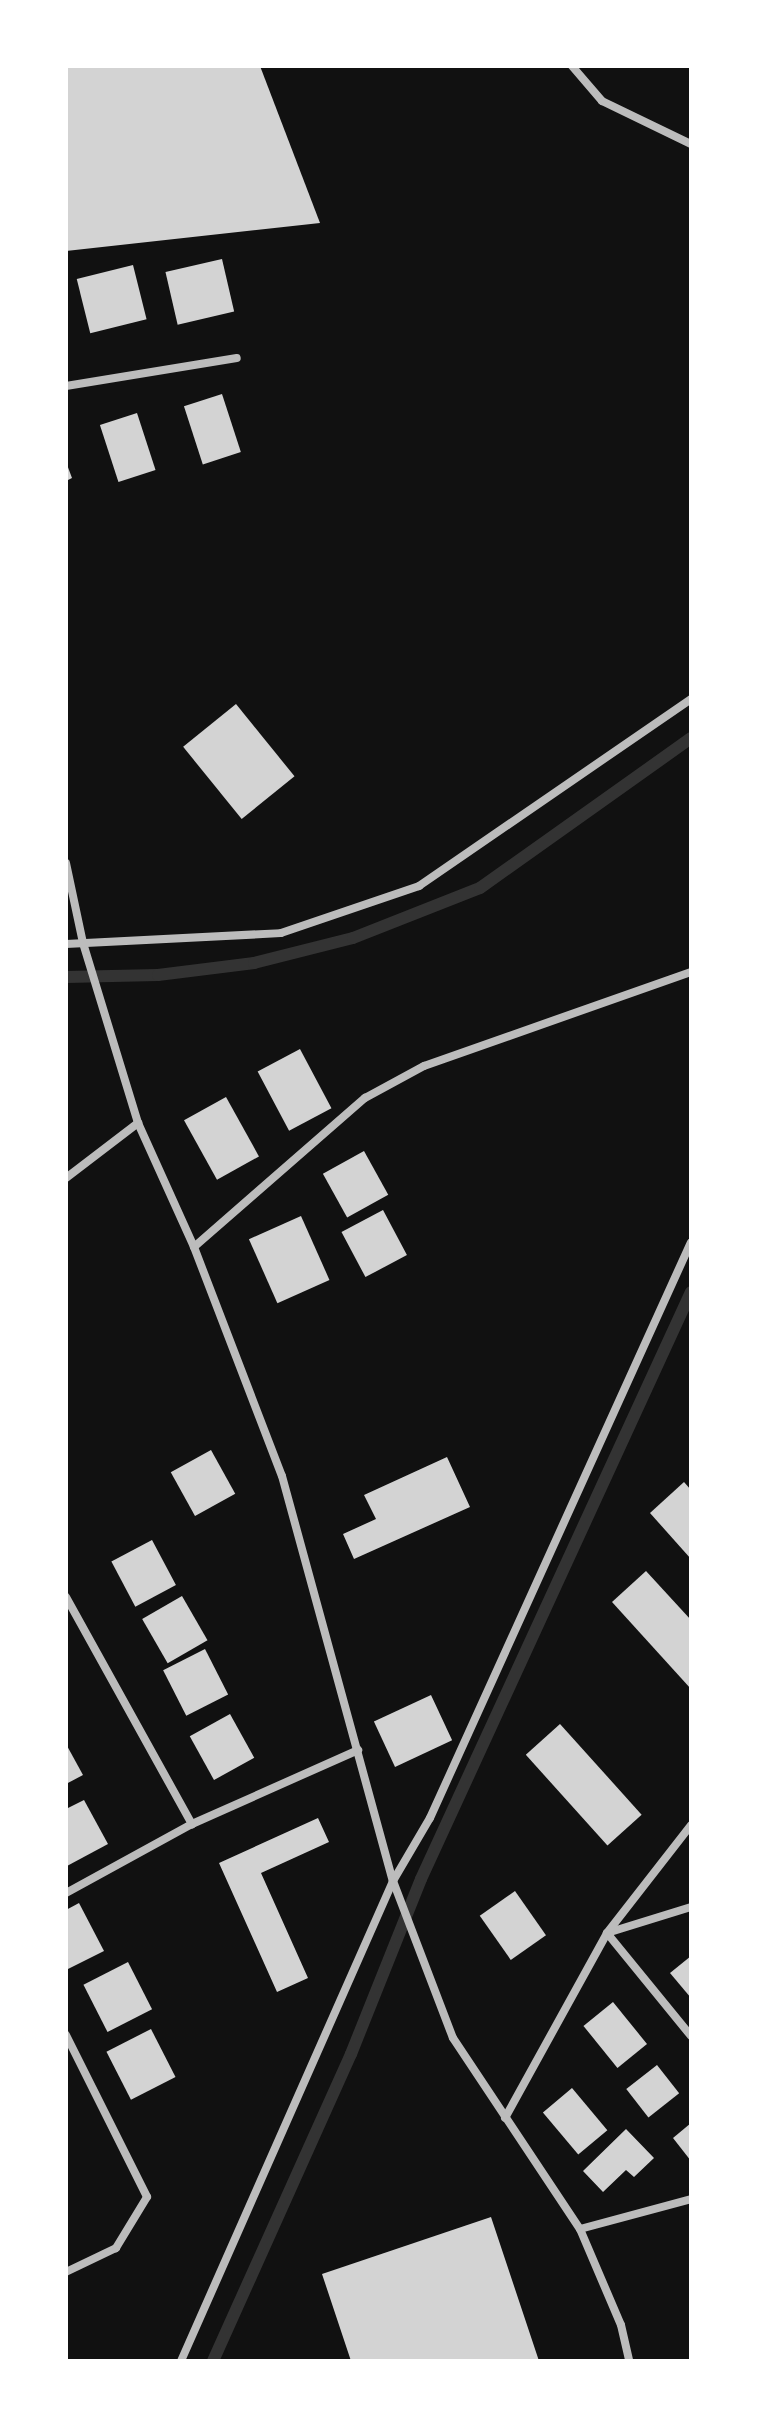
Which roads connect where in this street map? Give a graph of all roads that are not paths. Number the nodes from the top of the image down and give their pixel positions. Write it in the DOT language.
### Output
graph roads {
  1 [pos="572,66"];
  2 [pos="691,144"];
  3 [pos="237,358"];
  4 [pos="66,386"];
  5 [pos="691,699"];
  6 [pos="66,863"];
  7 [pos="66,944"];
  8 [pos="84,946"];
  9 [pos="691,972"];
  10 [pos="138,1123"];
  11 [pos="66,1178"];
  12 [pos="691,1242"];
  13 [pos="194,1247"];
  14 [pos="66,1597"];
  15 [pos="358,1750"];
  16 [pos="192,1824"];
  17 [pos="691,1825"];
  18 [pos="393,1881"];
  19 [pos="66,1893"];
  20 [pos="691,1907"];
  21 [pos="607,1933"];
  22 [pos="66,2035"];
  23 [pos="691,2036"];
  24 [pos="505,2118"];
  25 [pos="691,2199"];
  26 [pos="580,2229"];
  27 [pos="66,2272"];
  28 [pos="181,2361"];
  29 [pos="629,2361"];
  1 -- 2 [label="street"];
  3 -- 4 [label="street"];
  5 -- 8 [label="street"];
  6 -- 8 [label="street"];
  7 -- 8 [label="street"];
  8 -- 10 [label="street"];
  9 -- 13 [label="street"];
  10 -- 11 [label="street"];
  10 -- 13 [label="street"];
  12 -- 18 [label="street"];
  13 -- 15 [label="street"];
  14 -- 16 [label="street"];
  15 -- 16 [label="street"];
  15 -- 18 [label="street"];
  16 -- 19 [label="street"];
  17 -- 21 [label="street"];
  18 -- 24 [label="street"];
  18 -- 28 [label="street"];
  20 -- 21 [label="street"];
  21 -- 23 [label="street"];
  21 -- 24 [label="street"];
  22 -- 27 [label="street"];
  24 -- 26 [label="street"];
  25 -- 26 [label="street"];
  26 -- 29 [label="street"];
}
